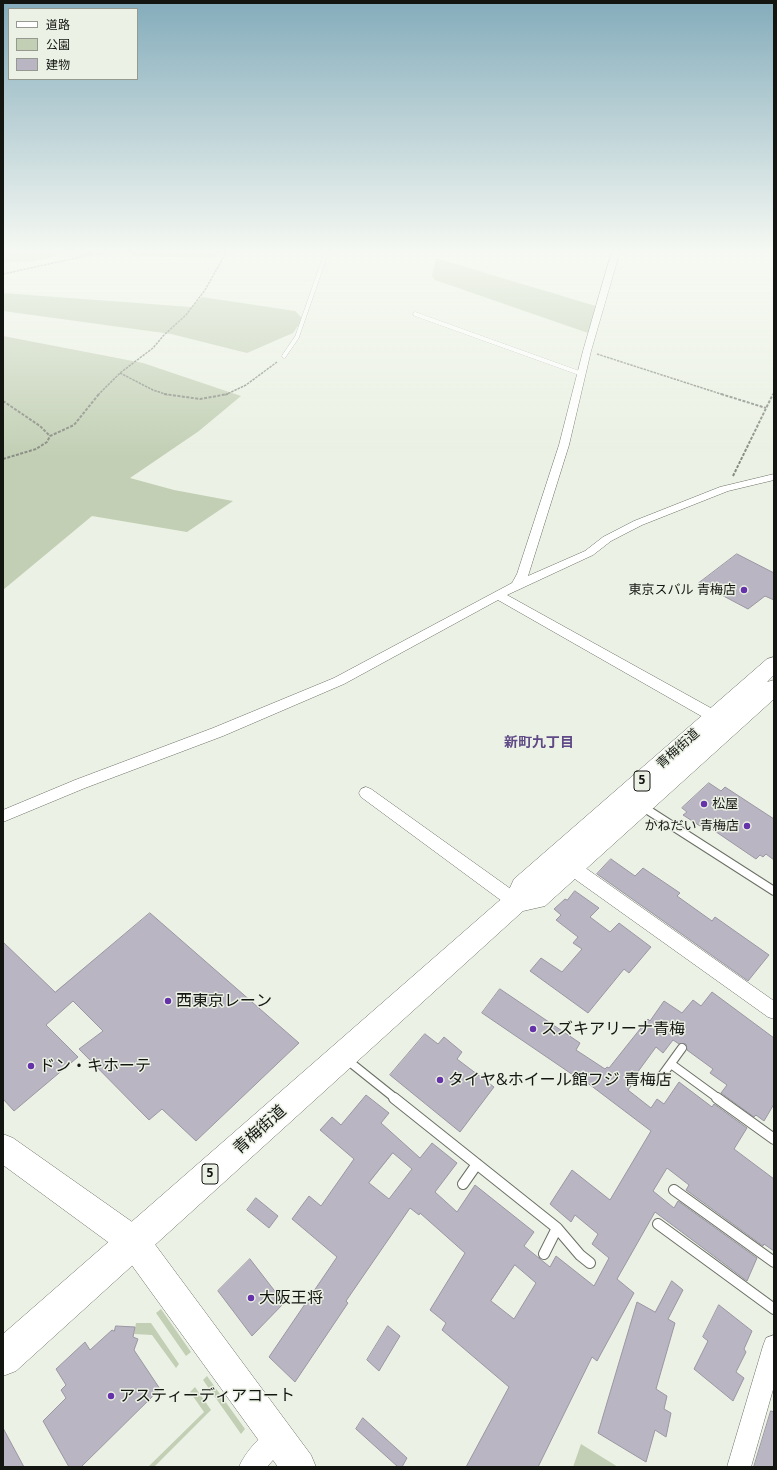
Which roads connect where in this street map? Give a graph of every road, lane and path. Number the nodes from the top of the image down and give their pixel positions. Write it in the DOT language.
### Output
graph roads {
  1 [pos="181,320"];
  2 [pos="303,320"];
  3 [pos="431,320"];
  4 [pos="596,320"];
  5 [pos="587,351"];
  6 [pos="284,356"];
  7 [pos="120,373"];
  8 [pos="582,374"];
  9 [pos="774,392"];
  10 [pos="3,401"];
  11 [pos="766,408"];
  12 [pos="50,436"];
  13 [pos="3,459"];
  14 [pos="774,477"];
  15 [pos="738,485"];
  16 [pos="517,585"];
  17 [pos="498,595"];
  18 [pos="774,664"];
  19 [pos="774,687"];
  20 [pos="723,721"];
  21 [pos="366,793"];
  22 [pos="641,806"];
  23 [pos="3,816"];
  24 [pos="570,867"];
  25 [pos="774,891"];
  26 [pos="516,902"];
  27 [pos="774,1011"];
  28 [pos="682,1048"];
  29 [pos="343,1056"];
  30 [pos="672,1064"];
  31 [pos="661,1077"];
  32 [pos="774,1139"];
  33 [pos="3,1148"];
  34 [pos="477,1164"];
  35 [pos="463,1184"];
  36 [pos="674,1190"];
  37 [pos="658,1224"];
  38 [pos="557,1228"];
  39 [pos="134,1242"];
  40 [pos="544,1254"];
  41 [pos="774,1262"];
  42 [pos="590,1263"];
  43 [pos="774,1309"];
  44 [pos="774,1346"];
  45 [pos="3,1358"];
  46 [pos="278,1437"];
  47 [pos="251,1467"];
  48 [pos="299,1467"];
  49 [pos="739,1467"];
  1 -- 7 [label="path"];
  2 -- 6 [label="lane"];
  3 -- 8 [label="lane"];
  4 -- 5 [label="street"];
  5 -- 8 [label="street"];
  5 -- 11 [label="path"];
  6 -- 7 [label="path"];
  7 -- 12 [label="path"];
  8 -- 16 [label="street"];
  9 -- 11 [label="path"];
  10 -- 12 [label="path"];
  11 -- 15 [label="path"];
  12 -- 13 [label="path"];
  14 -- 15 [label="street"];
  15 -- 16 [label="street"];
  16 -- 17 [label="street"];
  17 -- 20 [label="street"];
  17 -- 23 [label="street"];
  18 -- 20 [label="main road, 青梅街道 / 5"];
  19 -- 20 [label="main road, 青梅街道 / 5"];
  20 -- 22 [label="main road, 青梅街道 / 5"];
  20 -- 26 [label="main road, 青梅街道 / 5"];
  21 -- 26 [label="street"];
  22 -- 24 [label="main road, 青梅街道 / 5"];
  22 -- 25 [label="lane"];
  24 -- 26 [label="main road, 青梅街道 / 5"];
  24 -- 27 [label="street"];
  26 -- 29 [label="main road, 青梅街道 / 5"];
  28 -- 30 [label="lane"];
  29 -- 34 [label="lane"];
  29 -- 39 [label="main road, 青梅街道 / 5"];
  30 -- 31 [label="lane"];
  30 -- 32 [label="lane"];
  33 -- 39 [label="street"];
  34 -- 35 [label="lane"];
  34 -- 38 [label="lane"];
  36 -- 41 [label="lane"];
  37 -- 43 [label="lane"];
  38 -- 40 [label="lane"];
  38 -- 42 [label="lane"];
  39 -- 45 [label="main road, 青梅街道 / 5"];
  39 -- 46 [label="street"];
  44 -- 49 [label="street"];
  46 -- 47 [label="street"];
  46 -- 48 [label="street"];
}
